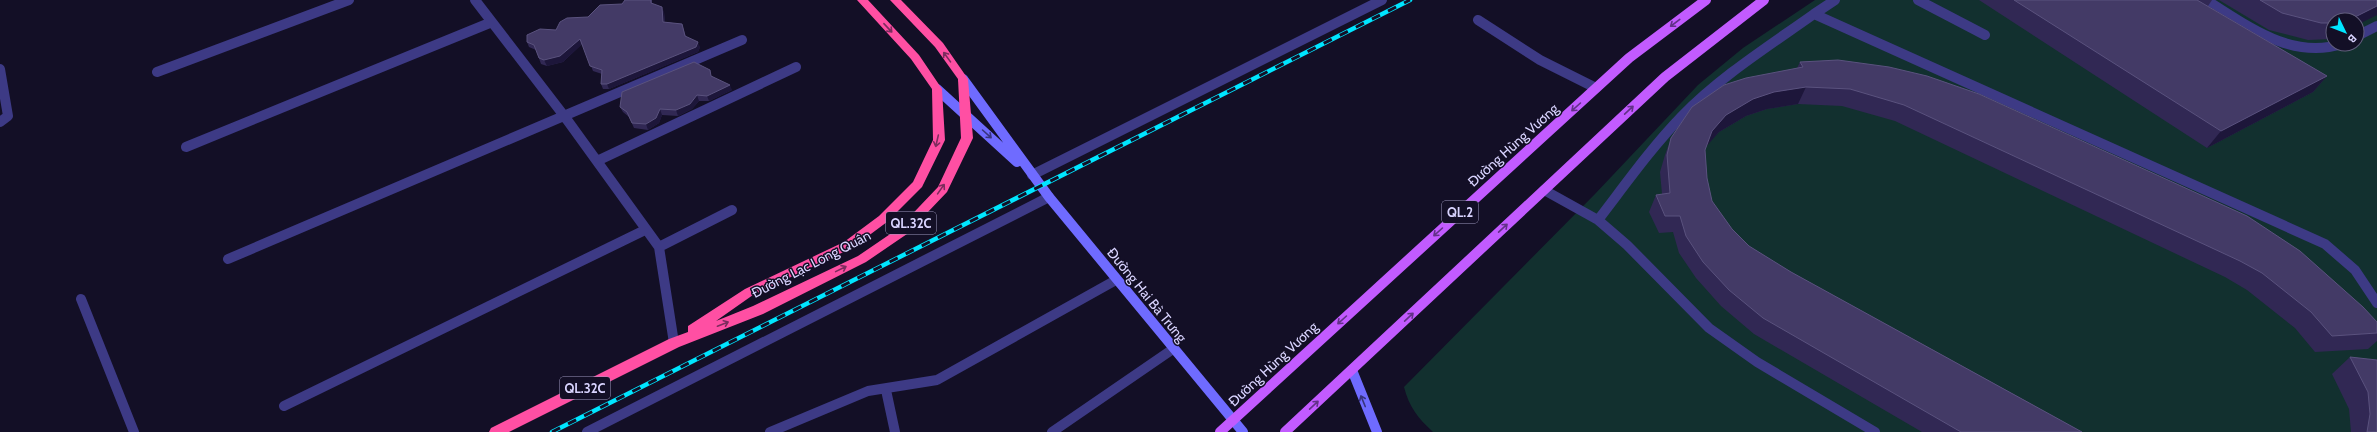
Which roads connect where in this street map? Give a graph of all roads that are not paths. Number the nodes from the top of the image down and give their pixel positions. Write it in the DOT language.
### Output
graph roads {
  1 [pos="349,0"];
  2 [pos="475,0"];
  3 [pos="862,0"];
  4 [pos="895,0"];
  5 [pos="1382,0"];
  6 [pos="1706,0"];
  7 [pos="1764,0"];
  8 [pos="1835,0"];
  9 [pos="1918,0"];
  10 [pos="2206,0"];
  11 [pos="1814,14"];
  12 [pos="1478,20"];
  13 [pos="492,22"];
  14 [pos="2377,26"];
  15 [pos="2365,32"];
  16 [pos="1985,35"];
  17 [pos="742,40"];
  18 [pos="2325,50"];
  19 [pos="796,67"];
  20 [pos="0,69"];
  21 [pos="157,72"];
  22 [pos="963,79"];
  23 [pos="1596,88"];
  24 [pos="937,89"];
  25 [pos="965,114"];
  26 [pos="565,117"];
  27 [pos="0,122"];
  28 [pos="186,148"];
  29 [pos="597,161"];
  30 [pos="1032,175"];
  31 [pos="1544,190"];
  32 [pos="1049,197"];
  33 [pos="732,210"];
  34 [pos="1598,220"];
  35 [pos="645,230"];
  36 [pos="659,247"];
  37 [pos="228,259"];
  38 [pos="1116,280"];
  39 [pos="81,299"];
  40 [pos="2377,303"];
  41 [pos="674,343"];
  42 [pos="1173,349"];
  43 [pos="1352,370"];
  44 [pos="886,390"];
  45 [pos="284,406"];
  46 [pos="1233,420"];
  47 [pos="134,432"];
  48 [pos="496,432"];
  49 [pos="587,432"];
  50 [pos="770,432"];
  51 [pos="895,432"];
  52 [pos="1052,432"];
  53 [pos="1220,432"];
  54 [pos="1243,432"];
  55 [pos="1285,432"];
  56 [pos="1377,432"];
  57 [pos="1875,432"];
  1 -- 21 [label="street"];
  2 -- 13 [label="street"];
  3 -- 24 [label="highway, one-way"];
  22 -- 4 [label="highway, one-way"];
  5 -- 30 [label="street"];
  6 -- 23 [label="main road, Đường Hùng Vương / QL.2, one-way"];
  31 -- 7 [label="main road, QL.2, one-way"];
  8 -- 11 [label="street"];
  9 -- 16 [label="street"];
  10 -- 18 [label="street"];
  11 -- 34 [label="street"];
  11 -- 40 [label="street"];
  12 -- 23 [label="street"];
  13 -- 26 [label="street"];
  13 -- 28 [label="street"];
  14 -- 15 [label="street"];
  17 -- 26 [label="street"];
  19 -- 29 [label="street"];
  20 -- 27 [label="street"];
  22 -- 25 [label="highway, Đường Lạc Long Quân / QL.32C"];
  22 -- 30 [label="street, Đường Hai Bà Trưng"];
  23 -- 46 [label="main road, Đường Hùng Vương / QL.2, one-way"];
  24 -- 25 [label="street, Đường Hai Bà Trưng"];
  24 -- 41 [label="highway, Đường Lạc Long Quân / QL.32C, one-way"];
  25 -- 30 [label="street, Đường Hai Bà Trưng, one-way"];
  41 -- 25 [label="highway, Đường Lạc Long Quân / QL.32C, one-way"];
  26 -- 29 [label="street"];
  26 -- 37 [label="street"];
  29 -- 35 [label="street"];
  30 -- 32 [label="street, Đường Hai Bà Trưng"];
  31 -- 34 [label="street"];
  43 -- 31 [label="main road, QL.2, one-way"];
  32 -- 38 [label="street, Đường Hai Bà Trưng"];
  32 -- 49 [label="street"];
  33 -- 36 [label="street"];
  34 -- 57 [label="street"];
  35 -- 36 [label="street"];
  35 -- 45 [label="street"];
  36 -- 41 [label="street"];
  38 -- 42 [label="street, Đường Hai Bà Trưng"];
  38 -- 44 [label="street"];
  39 -- 47 [label="street"];
  41 -- 48 [label="highway, Đường Lạc Long Quân / QL.32C"];
  42 -- 46 [label="street, Đường Hai Bà Trưng"];
  42 -- 52 [label="street"];
  55 -- 43 [label="main road, QL.2, one-way"];
  56 -- 43 [label="street, one-way"];
  44 -- 50 [label="street"];
  44 -- 51 [label="street"];
  46 -- 53 [label="main road, Đường Hùng Vương / QL.2"];
  46 -- 54 [label="street, Đường Hai Bà Trưng"];
}
